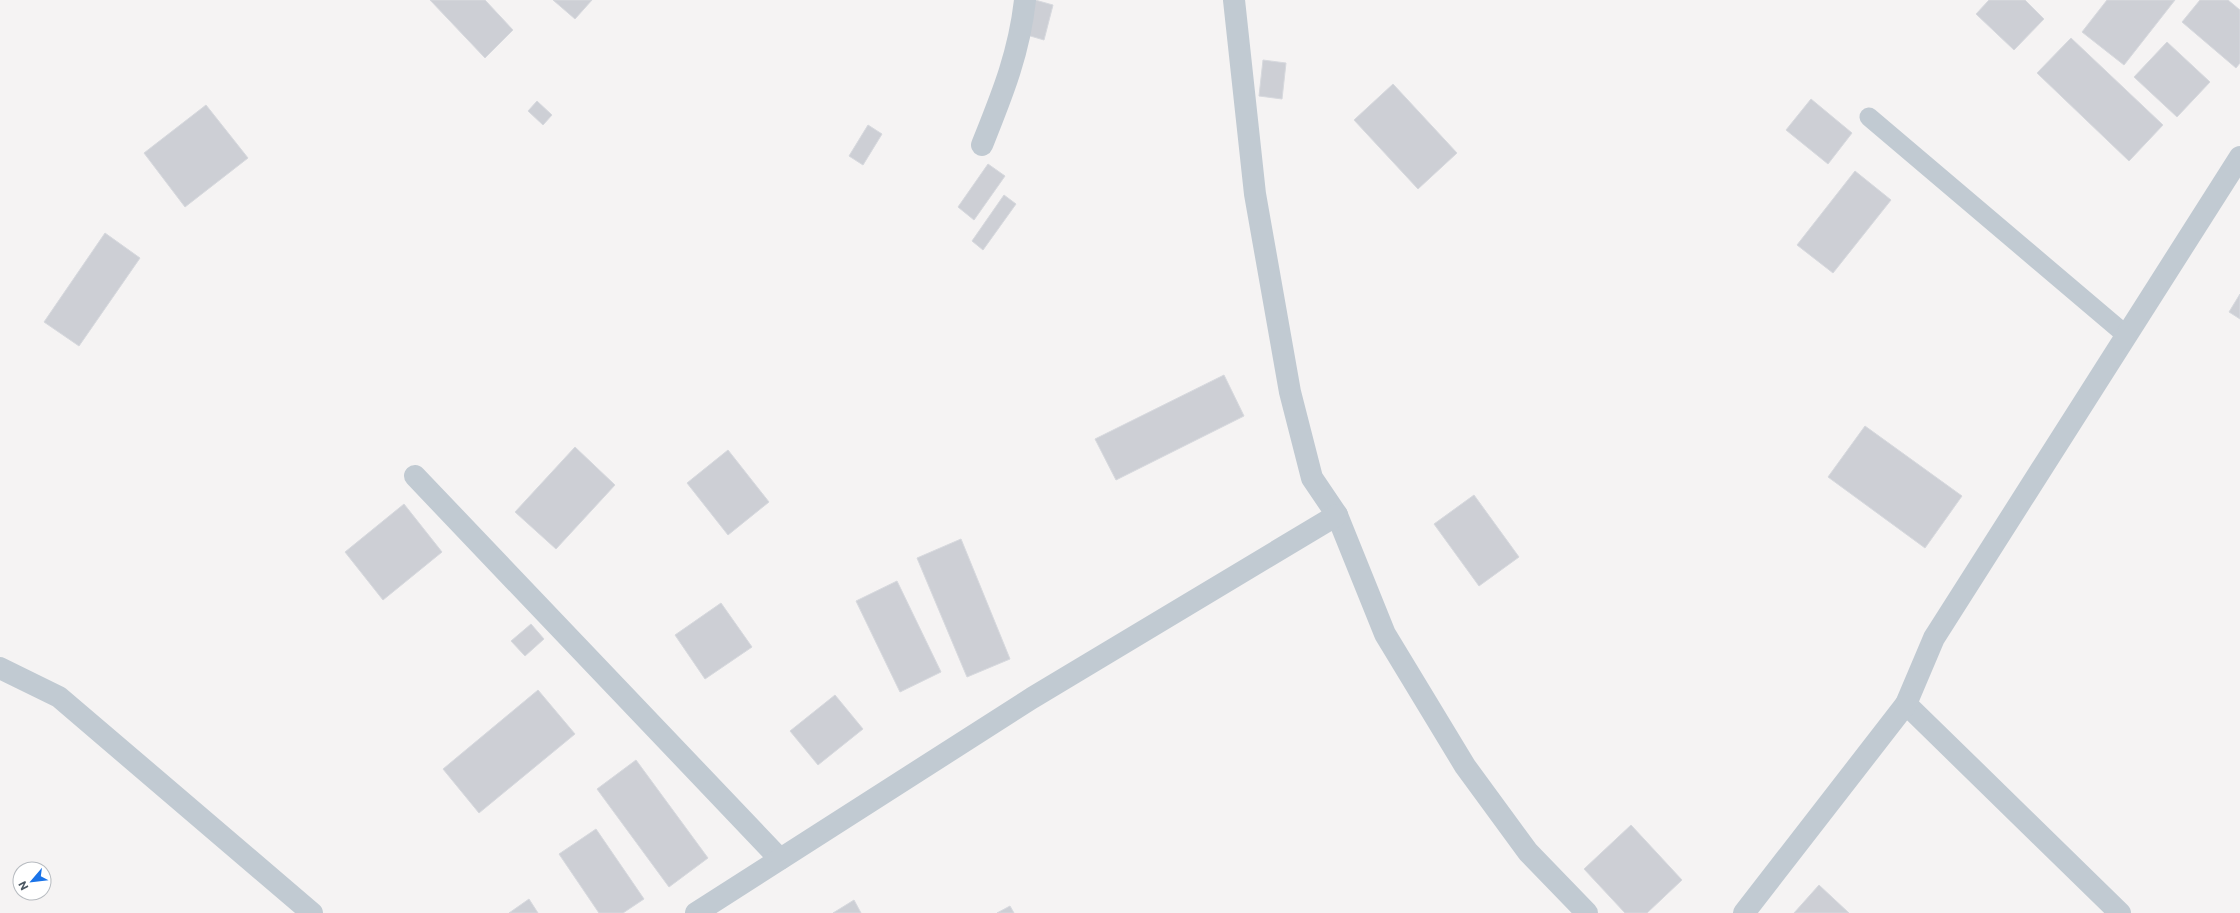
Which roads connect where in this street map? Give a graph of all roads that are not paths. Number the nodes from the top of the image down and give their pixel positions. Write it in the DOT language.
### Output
graph roads {
  1 [pos="1025,0"];
  2 [pos="1234,0"];
  3 [pos="1869,117"];
  4 [pos="982,145"];
  5 [pos="2240,157"];
  6 [pos="2126,335"];
  7 [pos="415,476"];
  8 [pos="1336,515"];
  9 [pos="0,668"];
  10 [pos="1906,704"];
  11 [pos="780,859"];
  12 [pos="312,913"];
  13 [pos="696,913"];
  14 [pos="1587,913"];
  15 [pos="1744,913"];
  16 [pos="2120,913"];
  1 -- 4 [label="street"];
  2 -- 8 [label="street"];
  3 -- 6 [label="lane"];
  5 -- 6 [label="street"];
  6 -- 10 [label="street"];
  7 -- 11 [label="street"];
  8 -- 11 [label="street"];
  8 -- 14 [label="street"];
  9 -- 12 [label="street"];
  10 -- 15 [label="street"];
  10 -- 16 [label="street"];
  11 -- 13 [label="street"];
}
